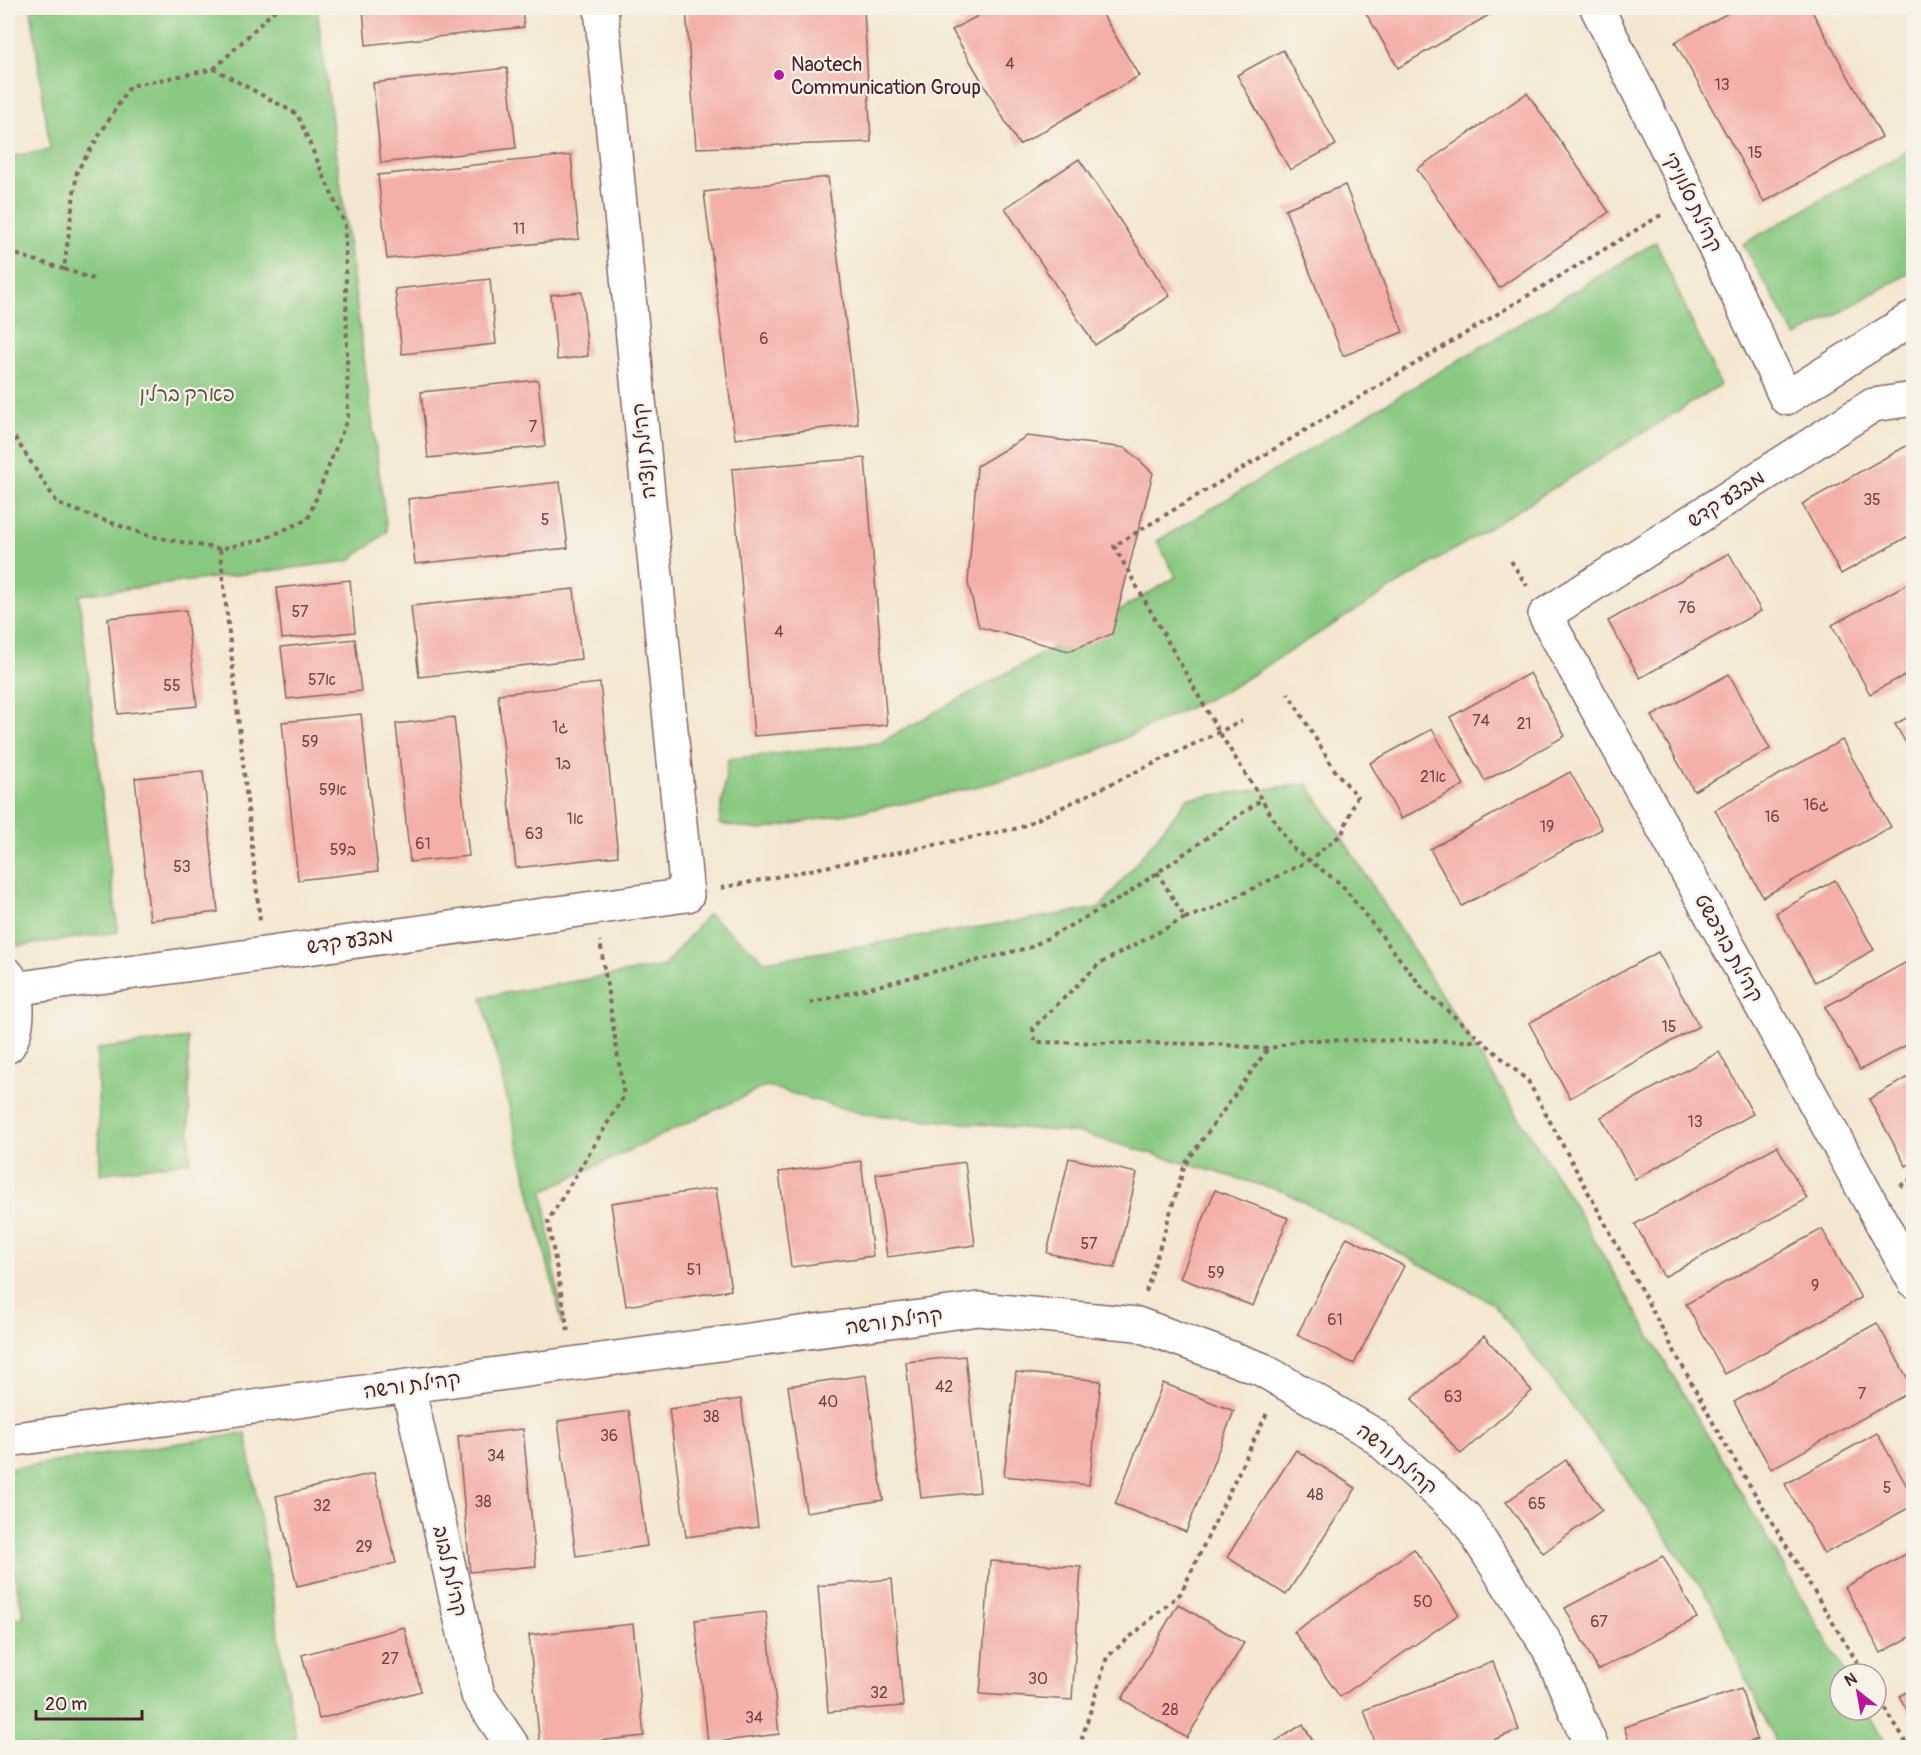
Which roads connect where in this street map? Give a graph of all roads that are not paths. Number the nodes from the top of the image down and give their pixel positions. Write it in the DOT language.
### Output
graph roads {
  1 [pos="601,8"];
  2 [pos="1598,8"];
  3 [pos="1914,317"];
  4 [pos="1914,399"];
  5 [pos="1545,615"];
  6 [pos="687,895"];
  7 [pos="10,982"];
  8 [pos="8,1046"];
  9 [pos="1914,1281"];
  10 [pos="408,1386"];
  11 [pos="8,1440"];
  12 [pos="514,1748"];
  13 [pos="1592,1748"];
  1 -- 6 [label="street, קהילת ונציה"];
  2 -- 3 [label="street, קהילת סלוניקי"];
  4 -- 5 [label="street, מבצע קדש"];
  5 -- 9 [label="street, קהילת בודפשט"];
  6 -- 7 [label="street, מבצע קדש"];
  7 -- 8 [label="street"];
  10 -- 11 [label="street, קהילת ורשה"];
  10 -- 12 [label="street, קהילת לבוב"];
  10 -- 13 [label="street, קהילת ורשה"];
}
